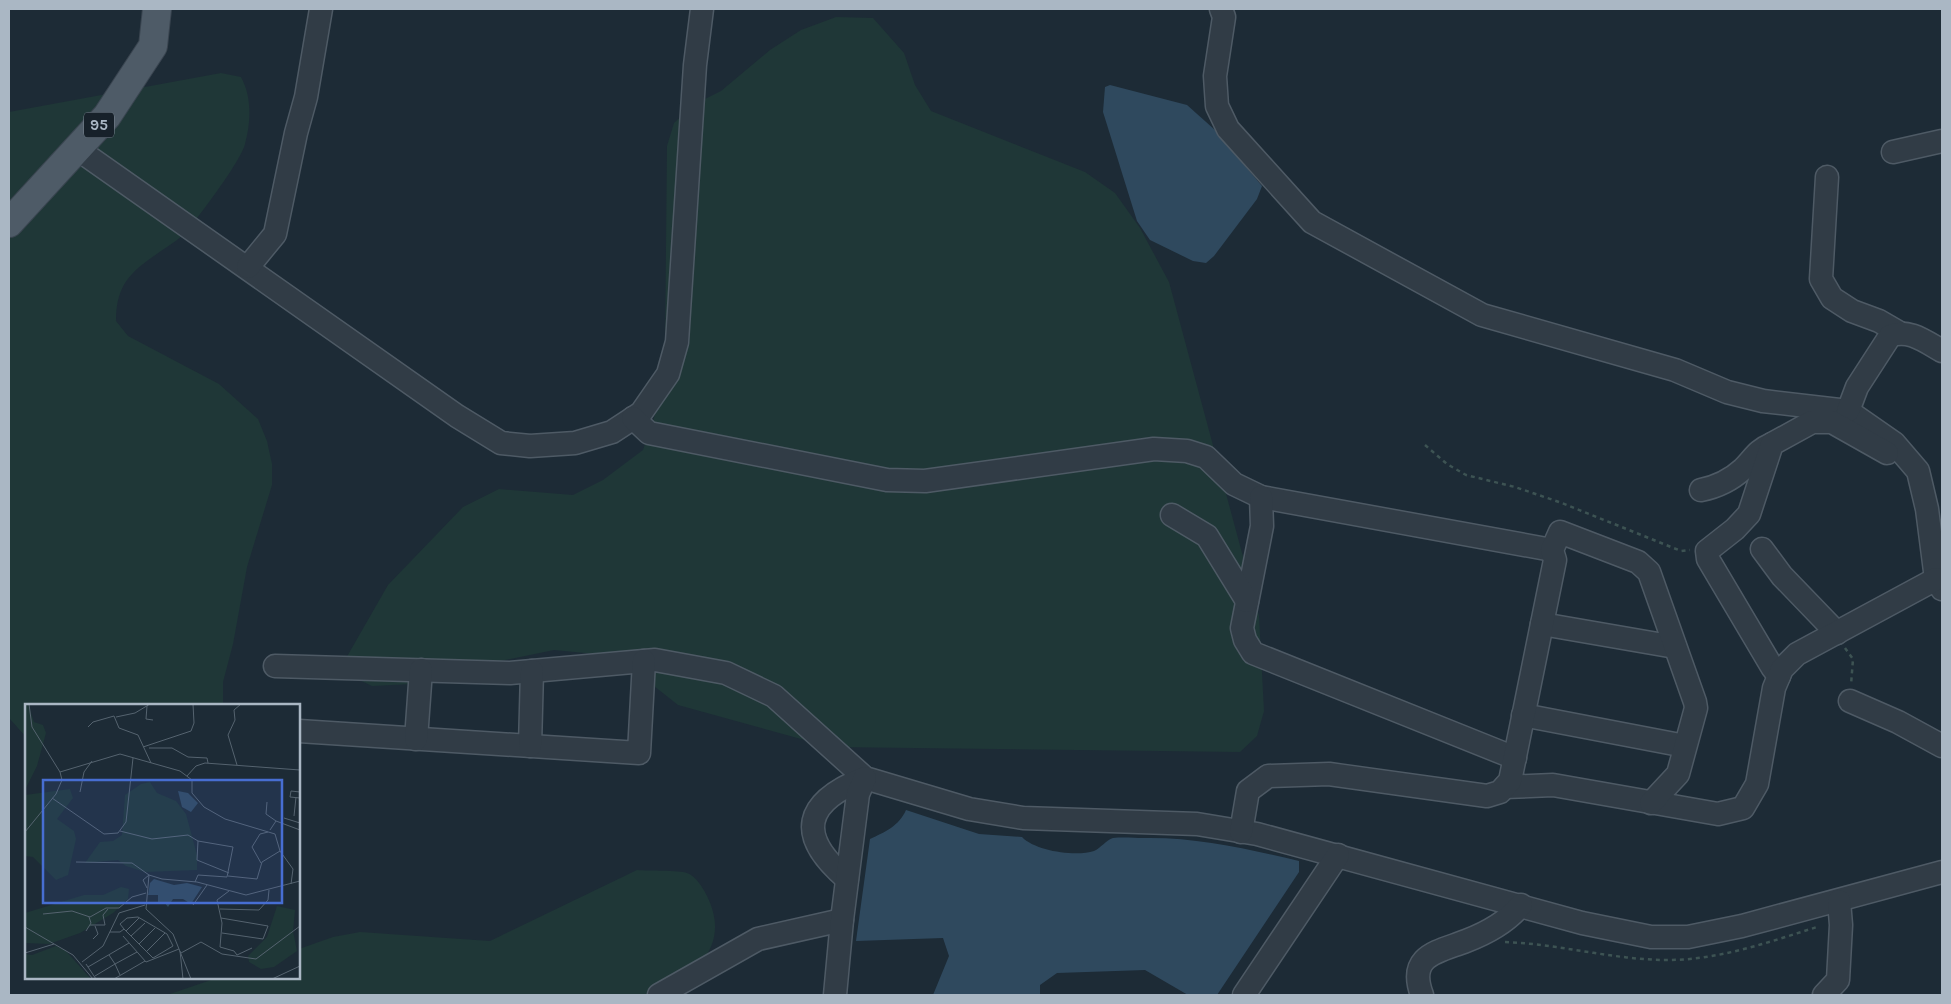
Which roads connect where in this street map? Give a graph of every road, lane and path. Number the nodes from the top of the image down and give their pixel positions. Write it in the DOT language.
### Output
graph roads {
  1 [pos="156,9"];
  2 [pos="321,9"];
  3 [pos="702,9"];
  4 [pos="1221,9"];
  5 [pos="1942,141"];
  6 [pos="76,148"];
  7 [pos="1893,152"];
  8 [pos="1827,177"];
  9 [pos="9,223"];
  10 [pos="248,267"];
  11 [pos="1898,332"];
  12 [pos="1942,351"];
  13 [pos="1848,411"];
  14 [pos="633,418"];
  15 [pos="1772,444"];
  16 [pos="1425,445"];
  17 [pos="1913,465"];
  18 [pos="1701,490"];
  19 [pos="1261,497"];
  20 [pos="1172,515"];
  21 [pos="1762,549"];
  22 [pos="1552,550"];
  23 [pos="1707,550"];
  24 [pos="1939,584"];
  25 [pos="1247,602"];
  26 [pos="1542,624"];
  27 [pos="1840,640"];
  28 [pos="1676,647"];
  29 [pos="644,661"];
  30 [pos="275,666"];
  31 [pos="421,670"];
  32 [pos="532,671"];
  33 [pos="1779,676"];
  34 [pos="1850,701"];
  35 [pos="1523,715"];
  36 [pos="300,731"];
  37 [pos="416,739"];
  38 [pos="530,746"];
  39 [pos="1685,746"];
  40 [pos="1942,746"];
  41 [pos="1515,758"];
  42 [pos="865,778"];
  43 [pos="1505,787"];
  44 [pos="1651,803"];
  45 [pos="1241,832"];
  46 [pos="1338,855"];
  47 [pos="1942,872"];
  48 [pos="847,879"];
  49 [pos="1839,901"];
  50 [pos="1521,905"];
  51 [pos="842,920"];
  52 [pos="659,995"];
  53 [pos="835,995"];
  54 [pos="1244,995"];
  55 [pos="1422,995"];
  56 [pos="1824,995"];
  1 -- 6 [label="main road, 95"];
  2 -- 10 [label="street"];
  3 -- 14 [label="street"];
  4 -- 13 [label="street"];
  5 -- 7 [label="street"];
  6 -- 9 [label="main road, 95"];
  6 -- 10 [label="street"];
  8 -- 11 [label="street"];
  10 -- 14 [label="street"];
  11 -- 12 [label="street"];
  11 -- 13 [label="street"];
  13 -- 17 [label="street"];
  14 -- 19 [label="street"];
  15 -- 17 [label="street"];
  15 -- 18 [label="street"];
  15 -- 23 [label="street"];
  16 -- 23 [label="path"];
  17 -- 24 [label="street"];
  19 -- 22 [label="street"];
  19 -- 25 [label="street"];
  20 -- 25 [label="street"];
  21 -- 27 [label="street"];
  22 -- 26 [label="street"];
  22 -- 28 [label="street"];
  23 -- 33 [label="street"];
  24 -- 27 [label="street"];
  25 -- 41 [label="street"];
  26 -- 28 [label="street"];
  26 -- 35 [label="street"];
  27 -- 33 [label="street"];
  27 -- 34 [label="path"];
  28 -- 39 [label="street"];
  29 -- 32 [label="street"];
  29 -- 38 [label="street"];
  29 -- 42 [label="street"];
  30 -- 31 [label="street"];
  31 -- 32 [label="street"];
  31 -- 37 [label="street"];
  32 -- 38 [label="street"];
  33 -- 44 [label="street"];
  34 -- 40 [label="street"];
  35 -- 39 [label="street"];
  35 -- 41 [label="street"];
  36 -- 37 [label="street"];
  37 -- 38 [label="street"];
  39 -- 44 [label="street"];
  41 -- 43 [label="street"];
  42 -- 45 [label="street"];
  42 -- 48 [label="street"];
  42 -- 48 [label="street"];
  43 -- 44 [label="street"];
  43 -- 45 [label="street"];
  45 -- 46 [label="street"];
  46 -- 50 [label="street"];
  46 -- 54 [label="street"];
  47 -- 49 [label="street"];
  48 -- 51 [label="street"];
  49 -- 50 [label="street"];
  49 -- 56 [label="street"];
  50 -- 55 [label="street"];
  51 -- 52 [label="street"];
  51 -- 53 [label="street"];
}
